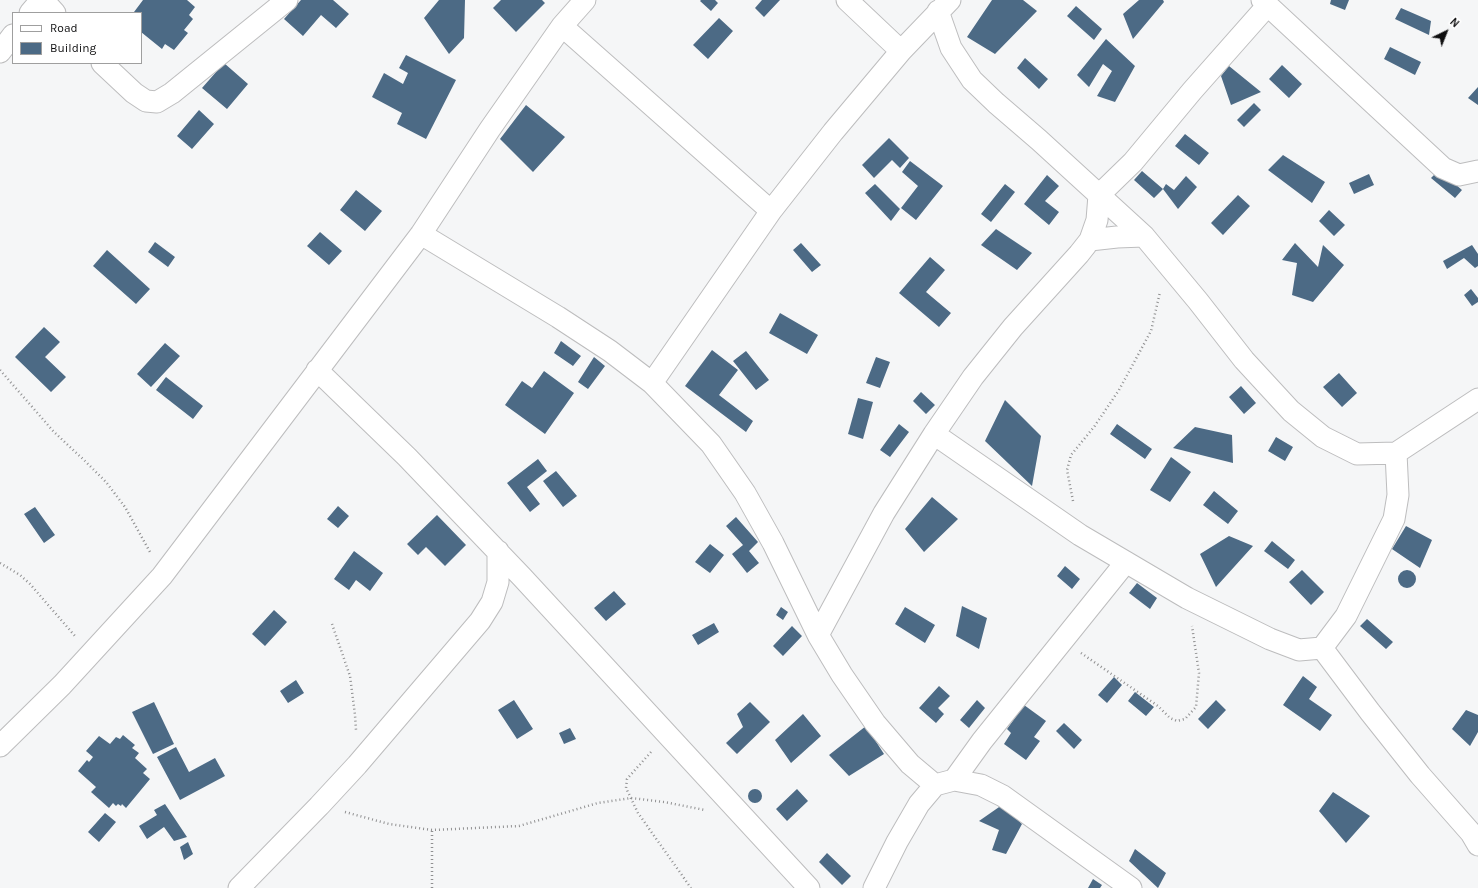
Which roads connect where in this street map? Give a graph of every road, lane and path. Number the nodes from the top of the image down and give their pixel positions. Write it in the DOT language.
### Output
graph roads {
  1 [pos="42,0"];
  2 [pos="287,0"];
  3 [pos="585,0"];
  4 [pos="847,0"];
  5 [pos="1265,2"];
  6 [pos="944,6"];
  7 [pos="31,12"];
  8 [pos="54,12"];
  9 [pos="562,26"];
  10 [pos="12,36"];
  11 [pos="901,51"];
  12 [pos="0,52"];
  13 [pos="103,64"];
  14 [pos="1478,171"];
  15 [pos="1099,195"];
  16 [pos="771,211"];
  17 [pos="421,234"];
  18 [pos="1144,236"];
  19 [pos="1090,240"];
  20 [pos="1161,256"];
  21 [pos="0,370"];
  22 [pos="317,370"];
  23 [pos="652,383"];
  24 [pos="1478,399"];
  25 [pos="934,434"];
  26 [pos="1396,453"];
  27 [pos="1080,535"];
  28 [pos="498,551"];
  29 [pos="1126,562"];
  30 [pos="0,563"];
  31 [pos="162,576"];
  32 [pos="1187,598"];
  33 [pos="332,624"];
  34 [pos="818,635"];
  35 [pos="1065,640"];
  36 [pos="1322,648"];
  37 [pos="90,654"];
  38 [pos="668,734"];
  39 [pos="0,746"];
  40 [pos="357,765"];
  41 [pos="945,783"];
  42 [pos="630,798"];
  43 [pos="319,806"];
  44 [pos="707,810"];
  45 [pos="432,830"];
  46 [pos="1478,845"];
  47 [pos="239,888"];
  48 [pos="432,888"];
  49 [pos="692,888"];
  50 [pos="809,888"];
  51 [pos="874,888"];
  52 [pos="1131,888"];
  1 -- 7 [label="street"];
  1 -- 8 [label="street"];
  2 -- 13 [label="street"];
  3 -- 9 [label="street"];
  4 -- 11 [label="street"];
  5 -- 14 [label="street"];
  5 -- 15 [label="street"];
  6 -- 11 [label="street"];
  6 -- 15 [label="street"];
  9 -- 16 [label="street"];
  9 -- 17 [label="street"];
  10 -- 12 [label="street"];
  11 -- 16 [label="street"];
  15 -- 18 [label="street"];
  15 -- 19 [label="street"];
  16 -- 23 [label="street"];
  17 -- 22 [label="street"];
  17 -- 23 [label="street"];
  18 -- 19 [label="street"];
  18 -- 20 [label="street"];
  19 -- 25 [label="street"];
  20 -- 26 [label="street"];
  20 -- 27 [label="path"];
  21 -- 31 [label="path"];
  22 -- 28 [label="street"];
  22 -- 31 [label="street"];
  23 -- 34 [label="street"];
  24 -- 26 [label="street"];
  25 -- 27 [label="street"];
  25 -- 34 [label="street"];
  26 -- 36 [label="street"];
  27 -- 29 [label="street"];
  28 -- 38 [label="street"];
  28 -- 40 [label="street"];
  29 -- 32 [label="street"];
  29 -- 35 [label="street"];
  30 -- 37 [label="path"];
  31 -- 37 [label="street"];
  32 -- 35 [label="path"];
  32 -- 36 [label="street"];
  33 -- 40 [label="path"];
  34 -- 41 [label="street"];
  35 -- 41 [label="street"];
  36 -- 46 [label="street"];
  37 -- 39 [label="street"];
  38 -- 42 [label="path"];
  38 -- 50 [label="street"];
  40 -- 43 [label="street"];
  41 -- 51 [label="street"];
  41 -- 52 [label="street"];
  42 -- 44 [label="path"];
  42 -- 45 [label="path"];
  42 -- 49 [label="path"];
  43 -- 45 [label="path"];
  43 -- 47 [label="street"];
  45 -- 48 [label="path"];
}
